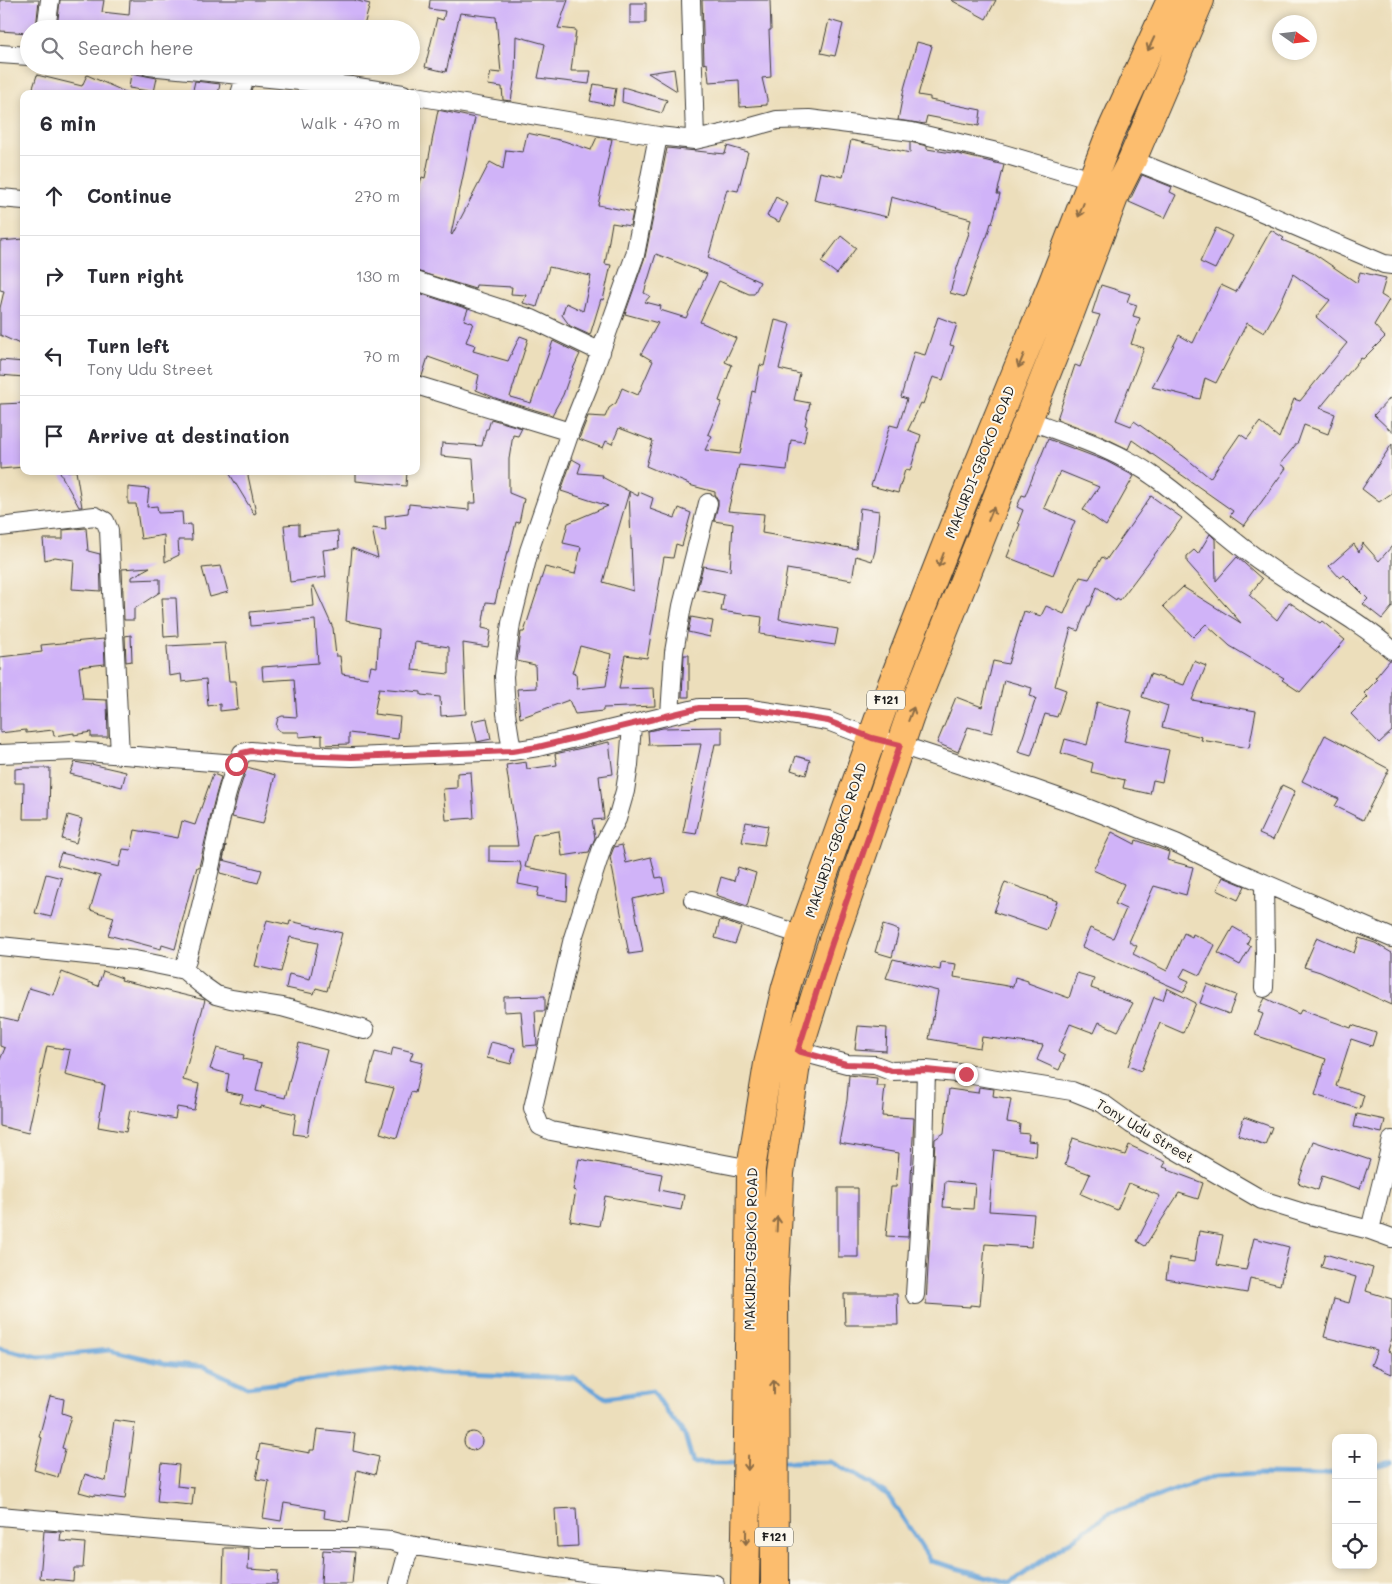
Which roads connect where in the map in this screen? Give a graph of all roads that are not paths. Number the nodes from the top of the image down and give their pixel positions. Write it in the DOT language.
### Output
graph roads {
  1 [pos="50,0"];
  2 [pos="691,0"];
  3 [pos="1172,0"];
  4 [pos="1200,0"];
  5 [pos="47,20"];
  6 [pos="0,54"];
  7 [pos="20,55"];
  8 [pos="246,75"];
  9 [pos="241,90"];
  10 [pos="377,90"];
  11 [pos="420,97"];
  12 [pos="658,136"];
  13 [pos="695,140"];
  14 [pos="1132,160"];
  15 [pos="1092,180"];
  16 [pos="0,198"];
  17 [pos="20,200"];
  18 [pos="1392,264"];
  19 [pos="420,282"];
  20 [pos="600,352"];
  21 [pos="420,386"];
  22 [pos="1028,420"];
  23 [pos="570,432"];
  24 [pos="708,503"];
  25 [pos="0,527"];
  26 [pos="1392,650"];
  27 [pos="670,716"];
  28 [pos="632,725"];
  29 [pos="872,738"];
  30 [pos="900,745"];
  31 [pos="512,751"];
  32 [pos="0,754"];
  33 [pos="120,755"];
  34 [pos="236,764"];
  35 [pos="1264,883"];
  36 [pos="693,900"];
  37 [pos="802,935"];
  38 [pos="1392,938"];
  39 [pos="0,946"];
  40 [pos="184,970"];
  41 [pos="1264,988"];
  42 [pos="365,1030"];
  43 [pos="798,1051"];
  44 [pos="926,1070"];
  45 [pos="1392,1140"];
  46 [pos="751,1169"];
  47 [pos="1370,1230"];
  48 [pos="1392,1238"];
  49 [pos="914,1295"];
  50 [pos="761,1436"];
  51 [pos="761,1490"];
  52 [pos="0,1516"];
  53 [pos="402,1544"];
  54 [pos="399,1584"];
  55 [pos="715,1584"];
  56 [pos="745,1584"];
  57 [pos="775,1584"];
  1 -- 5 [label="street"];
  2 -- 13 [label="street"];
  3 -- 15 [label="main road, MAKURDI-GBOKO ROAD / F121, one-way"];
  4 -- 14 [label="main road, F121"];
  6 -- 7 [label="street"];
  8 -- 9 [label="street"];
  8 -- 10 [label="street"];
  11 -- 12 [label="street"];
  12 -- 13 [label="street"];
  12 -- 20 [label="street"];
  13 -- 15 [label="street"];
  14 -- 18 [label="street"];
  14 -- 22 [label="main road, F121"];
  15 -- 29 [label="main road, MAKURDI-GBOKO ROAD / F121, one-way"];
  16 -- 17 [label="street"];
  19 -- 20 [label="street"];
  20 -- 23 [label="street"];
  21 -- 23 [label="street"];
  22 -- 26 [label="street"];
  30 -- 22 [label="main road, F121, one-way"];
  23 -- 31 [label="street"];
  24 -- 27 [label="street"];
  25 -- 33 [label="street"];
  27 -- 28 [label="street"];
  27 -- 29 [label="street"];
  28 -- 31 [label="street"];
  28 -- 46 [label="street"];
  29 -- 30 [label="street"];
  29 -- 37 [label="main road, MAKURDI-GBOKO ROAD / F121"];
  30 -- 35 [label="street"];
  30 -- 43 [label="main road, F121"];
  31 -- 34 [label="street"];
  32 -- 33 [label="street"];
  33 -- 34 [label="street"];
  34 -- 40 [label="street"];
  35 -- 38 [label="street"];
  35 -- 41 [label="street"];
  36 -- 37 [label="street"];
  37 -- 46 [label="main road, MAKURDI-GBOKO ROAD / F121"];
  39 -- 40 [label="street"];
  40 -- 42 [label="street"];
  43 -- 44 [label="street, Tony Udu Street"];
  50 -- 43 [label="main road, F121, one-way"];
  44 -- 47 [label="street, Tony Udu Street"];
  44 -- 49 [label="street"];
  45 -- 47 [label="street"];
  46 -- 50 [label="main road, MAKURDI-GBOKO ROAD / F121"];
  47 -- 48 [label="street, Tony Udu Street"];
  50 -- 51 [label="main road, F121"];
  51 -- 56 [label="main road, F121, one-way"];
  51 -- 57 [label="main road, F121"];
  52 -- 53 [label="street"];
  53 -- 54 [label="street"];
  53 -- 55 [label="street"];
}
